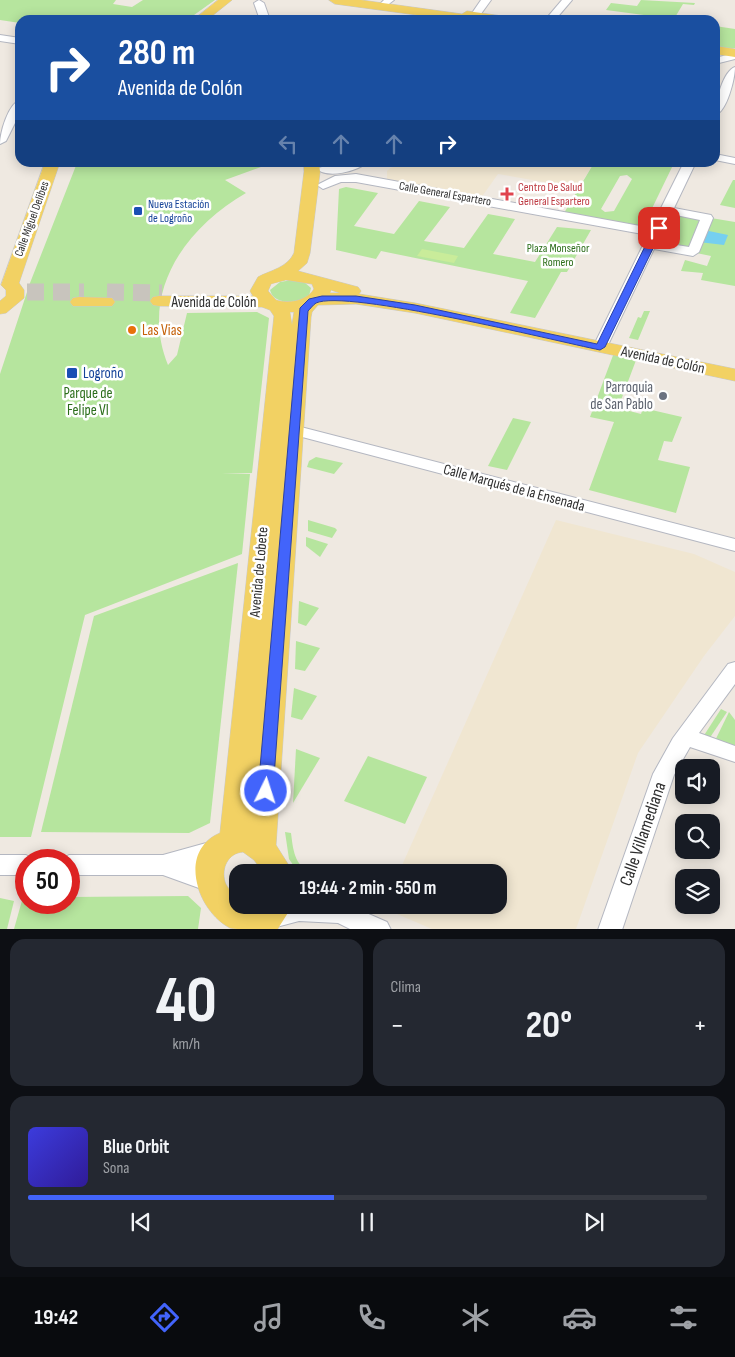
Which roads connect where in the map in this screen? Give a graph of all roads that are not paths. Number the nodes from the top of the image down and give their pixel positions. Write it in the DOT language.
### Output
graph roads {
  1 [pos="226,0"];
  2 [pos="236,0"];
  3 [pos="335,0"];
  4 [pos="486,0"];
  5 [pos="567,0"];
  6 [pos="364,1"];
  7 [pos="385,3"];
  8 [pos="259,4"];
  9 [pos="206,15"];
  10 [pos="216,15"];
  11 [pos="263,15"];
  12 [pos="373,15"];
  13 [pos="459,15"];
  14 [pos="478,15"];
  15 [pos="554,15"];
  16 [pos="0,38"];
  17 [pos="15,40"];
  18 [pos="720,51"];
  19 [pos="720,54"];
  20 [pos="735,54"];
  21 [pos="720,59"];
  22 [pos="735,70"];
  23 [pos="720,102"];
  24 [pos="15,113"];
  25 [pos="0,142"];
  26 [pos="720,158"];
  27 [pos="735,161"];
  28 [pos="38,167"];
  29 [pos="51,167"];
  30 [pos="348,167"];
  31 [pos="356,167"];
  32 [pos="688,167"];
  33 [pos="318,170"];
  34 [pos="345,178"];
  35 [pos="37,204"];
  36 [pos="667,210"];
  37 [pos="640,234"];
  38 [pos="655,235"];
  39 [pos="281,275"];
  40 [pos="318,281"];
  41 [pos="261,284"];
  42 [pos="12,287"];
  43 [pos="82,297"];
  44 [pos="106,297"];
  45 [pos="312,302"];
  46 [pos="272,304"];
  47 [pos="415,308"];
  48 [pos="0,309"];
  49 [pos="600,347"];
  50 [pos="735,375"];
  51 [pos="293,430"];
  52 [pos="735,545"];
  53 [pos="735,669"];
  54 [pos="686,737"];
  55 [pos="735,754"];
  56 [pos="238,846"];
  57 [pos="266,864"];
  58 [pos="0,865"];
  59 [pos="15,865"];
  60 [pos="80,865"];
  61 [pos="163,865"];
  62 [pos="210,882"];
  63 [pos="281,914"];
  64 [pos="342,914"];
  65 [pos="252,919"];
  66 [pos="377,929"];
  67 [pos="610,929"];
  1 -- 9 [label="main road"];
  2 -- 10 [label="main road"];
  3 -- 7 [label="main road"];
  4 -- 14 [label="street"];
  5 -- 15 [label="street"];
  6 -- 7 [label="main road"];
  7 -- 12 [label="main road"];
  7 -- 13 [label="main road"];
  8 -- 11 [label="street"];
  16 -- 17 [label="street"];
  18 -- 20 [label="main road"];
  19 -- 20 [label="main road"];
  20 -- 21 [label="street"];
  22 -- 23 [label="street"];
  24 -- 25 [label="street"];
  26 -- 27 [label="street"];
  28 -- 35 [label="main road, Calle Miguel Delibes"];
  29 -- 35 [label="main road, Calle Miguel Delibes"];
  30 -- 33 [label="street"];
  31 -- 34 [label="street"];
  32 -- 36 [label="street"];
  33 -- 34 [label="street, Calle General Espartero"];
  33 -- 39 [label="main road"];
  33 -- 40 [label="main road"];
  34 -- 37 [label="street"];
  34 -- 38 [label="street, Calle General Espartero"];
  35 -- 42 [label="main road, Calle Miguel Delibes"];
  36 -- 38 [label="street"];
  36 -- 38 [label="street, Calle General Espartero"];
  38 -- 49 [label="street"];
  39 -- 40 [label="main road, Avenida de Colón"];
  39 -- 41 [label="main road, Avenida de Colón"];
  40 -- 45 [label="main road, Avenida de Lobete"];
  40 -- 47 [label="main road, Avenida de Colón"];
  41 -- 46 [label="main road, Avenida de Lobete"];
  41 -- 46 [label="main road, Avenida de Colón"];
  42 -- 48 [label="main road"];
  43 -- 44 [label="main road"];
  45 -- 46 [label="main road, Avenida de Colón"];
  45 -- 47 [label="main road, Avenida de Colón"];
  45 -- 51 [label="main road, Avenida de Lobete"];
  46 -- 56 [label="main road, Avenida de Lobete"];
  47 -- 49 [label="main road, Avenida de Colón"];
  49 -- 50 [label="main road, Avenida de Colón"];
  51 -- 52 [label="street, Calle Marqués de la Ensenada"];
  51 -- 56 [label="main road, Avenida de Lobete"];
  53 -- 54 [label="street, Calle Villamediana"];
  54 -- 55 [label="street"];
  54 -- 67 [label="street, Calle Villamediana"];
  56 -- 57 [label="main road"];
  56 -- 61 [label="street"];
  56 -- 62 [label="main road"];
  58 -- 59 [label="street"];
  60 -- 61 [label="street"];
  61 -- 62 [label="street"];
  62 -- 65 [label="main road"];
  63 -- 65 [label="street"];
  64 -- 66 [label="street"];
}
